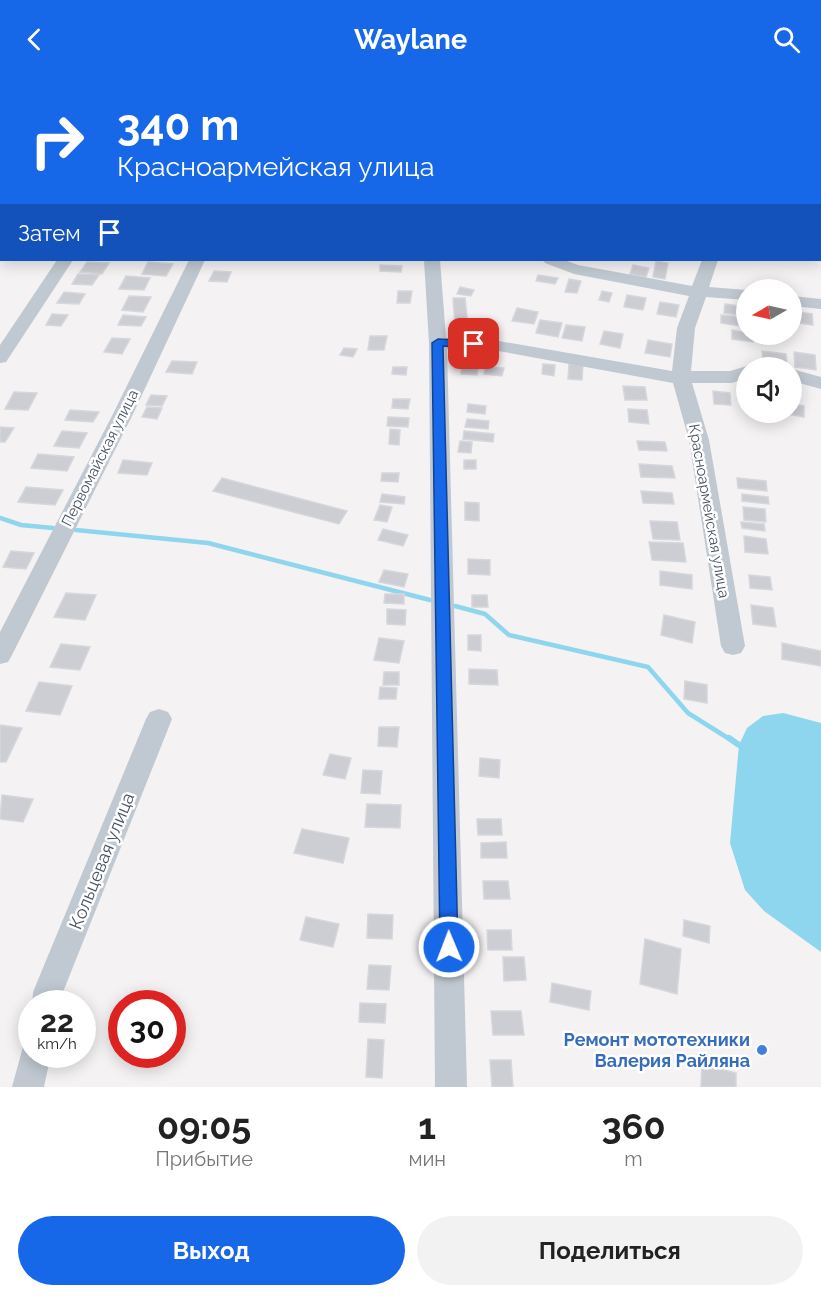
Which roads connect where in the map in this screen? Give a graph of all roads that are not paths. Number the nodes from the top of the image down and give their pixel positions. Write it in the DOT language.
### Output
graph roads {
  1 [pos="64,261"];
  2 [pos="197,261"];
  3 [pos="432,261"];
  4 [pos="554,261"];
  5 [pos="710,261"];
  6 [pos="699,290"];
  7 [pos="736,294"];
  8 [pos="802,303"];
  9 [pos="821,304"];
  10 [pos="438,343"];
  11 [pos="0,358"];
  12 [pos="736,376"];
  13 [pos="681,377"];
  14 [pos="802,378"];
  15 [pos="821,383"];
  16 [pos="733,646"];
  17 [pos="0,655"];
  18 [pos="159,719"];
  19 [pos="49,990"];
  20 [pos="32,1068"];
  21 [pos="28,1087"];
  22 [pos="451,1087"];
  1 -- 11 [label="street"];
  2 -- 17 [label="street, Первомайская улица"];
  3 -- 10 [label="street"];
  4 -- 6 [label="street"];
  5 -- 6 [label="street"];
  6 -- 7 [label="street"];
  6 -- 13 [label="street"];
  8 -- 9 [label="street"];
  10 -- 13 [label="street"];
  10 -- 22 [label="street"];
  12 -- 13 [label="street"];
  13 -- 16 [label="street, Красноармейская улица"];
  14 -- 15 [label="street"];
  18 -- 19 [label="street, Кольцевая улица"];
  20 -- 21 [label="street"];
}
